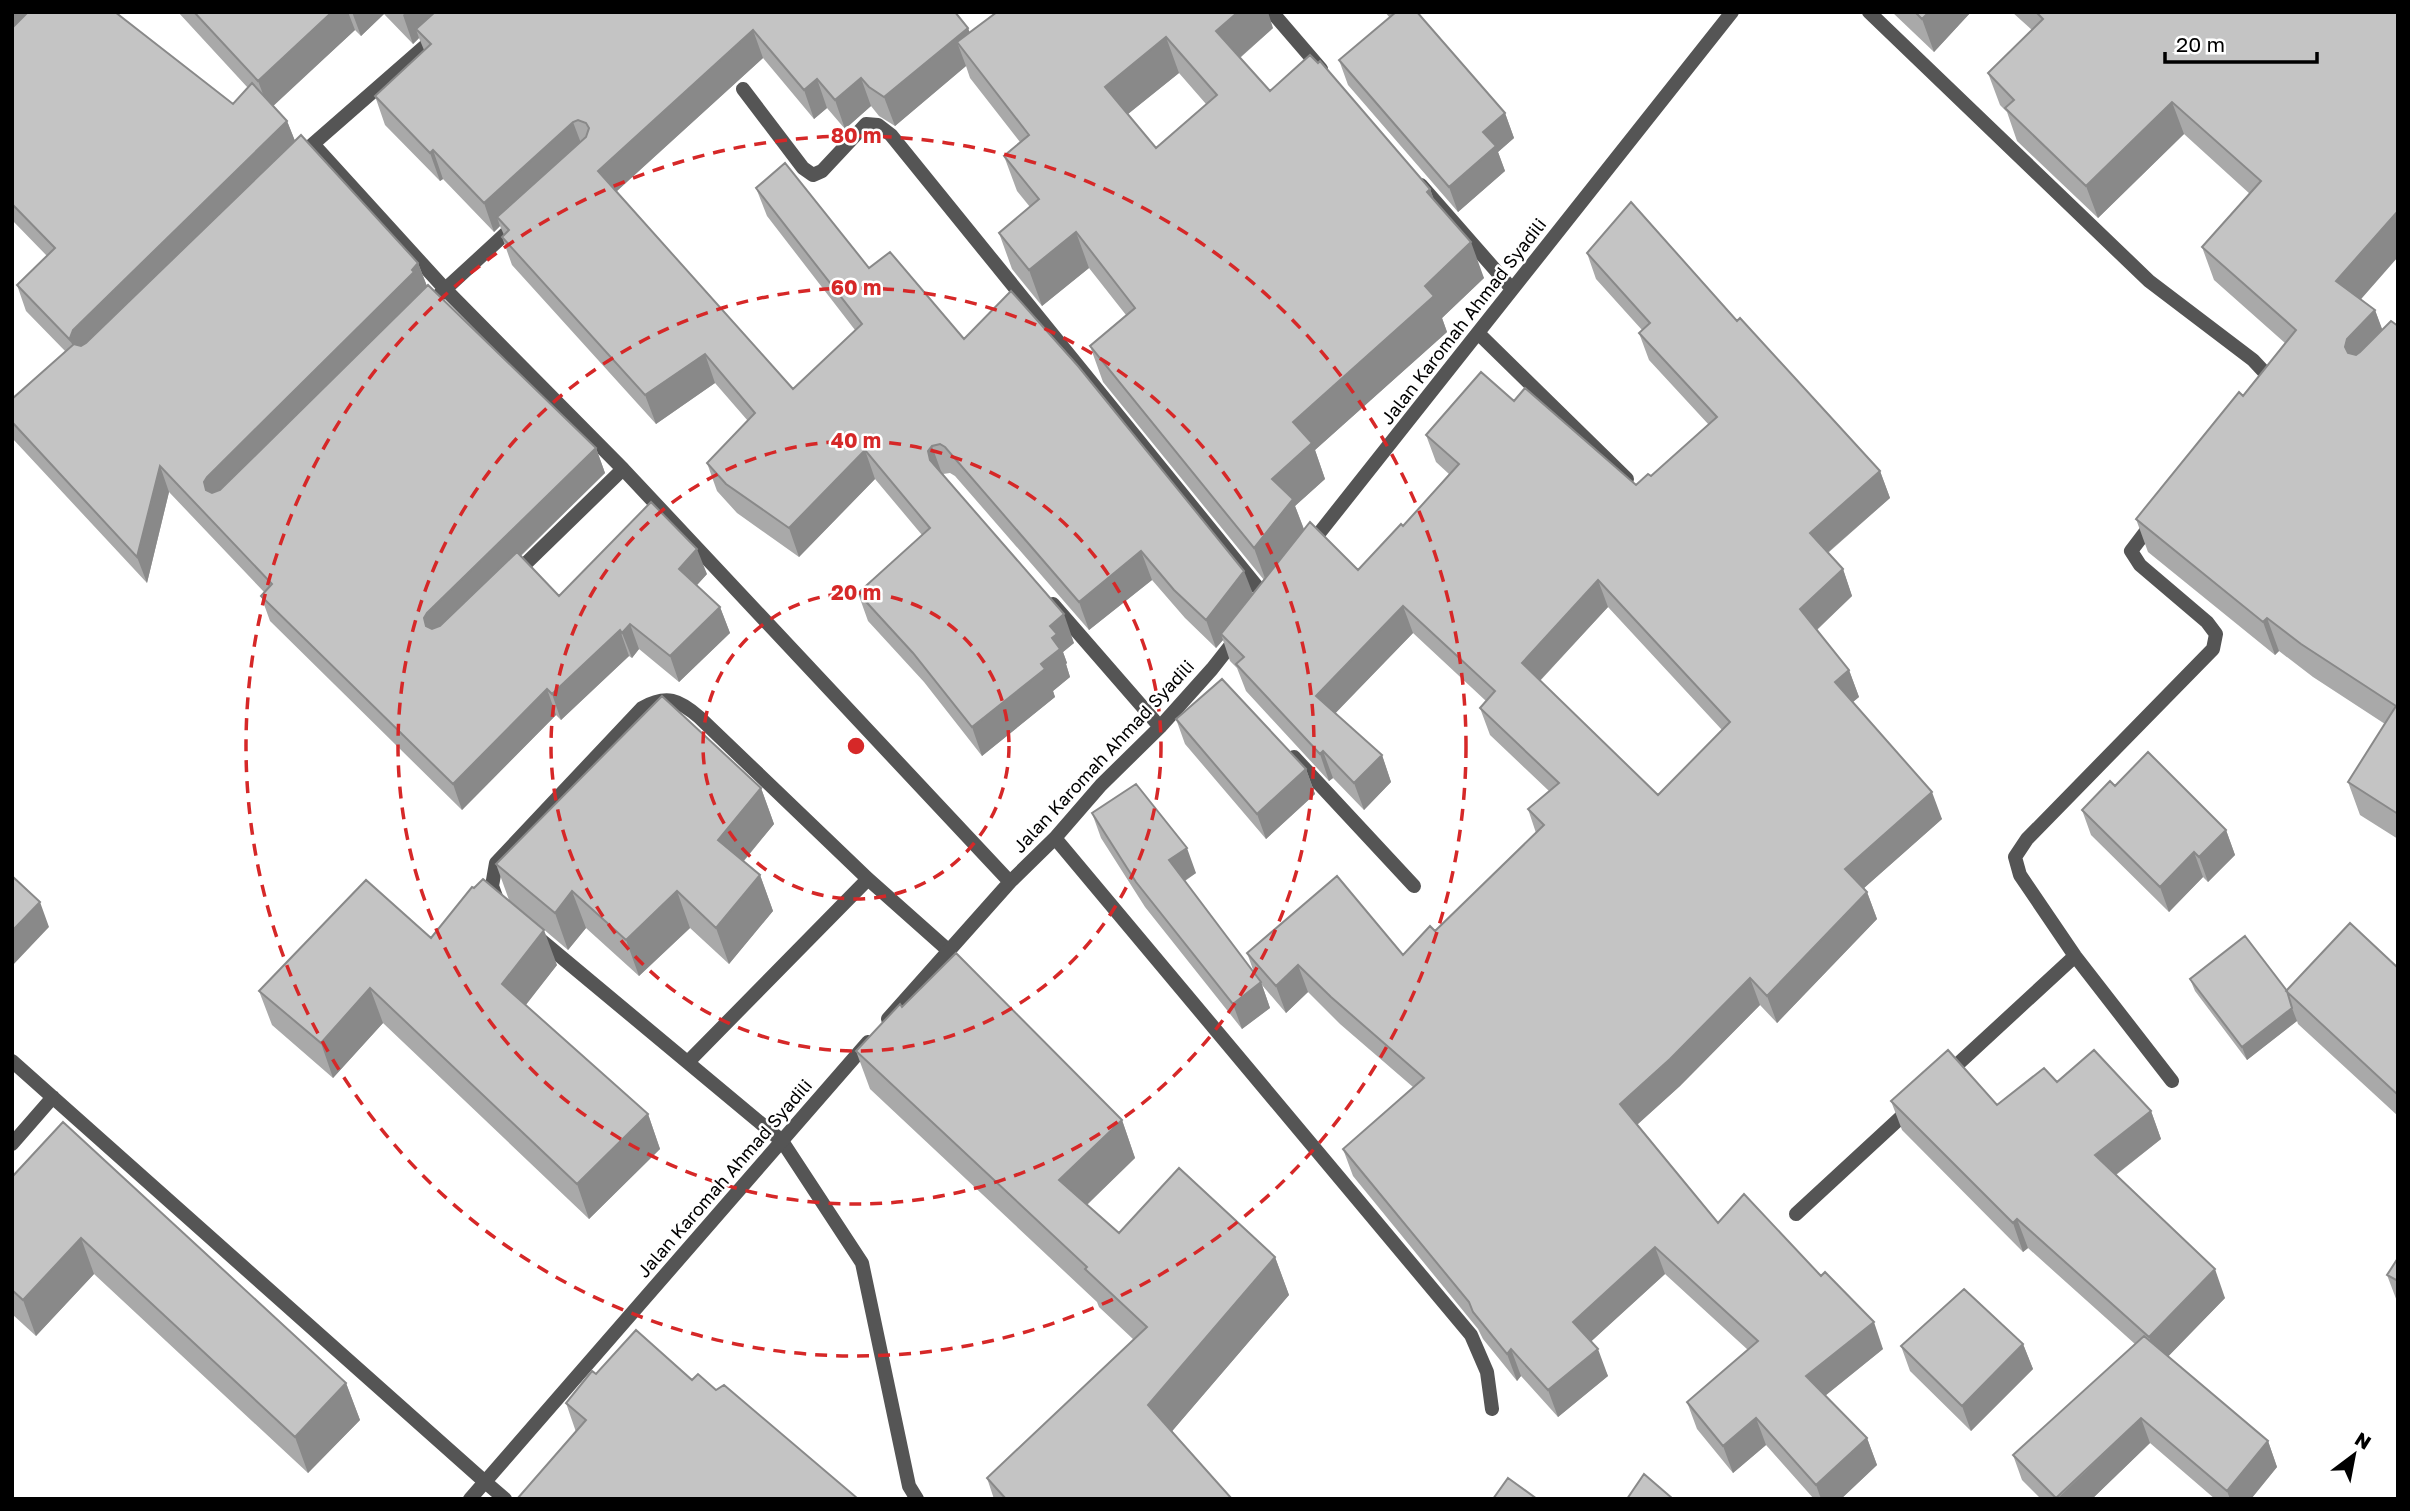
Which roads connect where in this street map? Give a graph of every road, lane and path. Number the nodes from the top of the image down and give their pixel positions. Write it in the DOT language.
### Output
graph roads {
  1 [pos="464,12"];
  2 [pos="1272,12"];
  3 [pos="1731,12"];
  4 [pos="1870,12"];
  5 [pos="1334,84"];
  6 [pos="743,89"];
  7 [pos="313,144"];
  8 [pos="284,172"];
  9 [pos="1414,176"];
  10 [pos="528,214"];
  11 [pos="445,289"];
  12 [pos="1512,289"];
  13 [pos="425,308"];
  14 [pos="1478,332"];
  15 [pos="2259,395"];
  16 [pos="623,469"];
  17 [pos="1640,492"];
  18 [pos="2163,509"];
  19 [pos="1301,556"];
  20 [pos="503,586"];
  21 [pos="1045,594"];
  22 [pos="1267,598"];
  23 [pos="1244,629"];
  24 [pos="1160,727"];
  25 [pos="1286,748"];
  26 [pos="1055,838"];
  27 [pos="869,879"];
  28 [pos="1010,882"];
  29 [pos="1414,886"];
  30 [pos="509,913"];
  31 [pos="530,931"];
  32 [pos="949,951"];
  33 [pos="2075,956"];
  34 [pos="12,1061"];
  35 [pos="688,1062"];
  36 [pos="2172,1081"];
  37 [pos="53,1097"];
  38 [pos="782,1141"];
  39 [pos="12,1144"];
  40 [pos="1796,1214"];
  41 [pos="1492,1409"];
  42 [pos="484,1481"];
  43 [pos="470,1499"];
  44 [pos="505,1499"];
  45 [pos="917,1499"];
  1 -- 7 [label="street"];
  2 -- 5 [label="street"];
  3 -- 12 [label="street, Jalan Karomah Ahmad Syadili"];
  4 -- 15 [label="street"];
  6 -- 22 [label="street"];
  7 -- 8 [label="street"];
  7 -- 11 [label="street"];
  9 -- 12 [label="street"];
  10 -- 11 [label="street"];
  11 -- 13 [label="street"];
  11 -- 16 [label="street"];
  12 -- 14 [label="street, Jalan Karomah Ahmad Syadili"];
  14 -- 17 [label="street"];
  14 -- 19 [label="street, Jalan Karomah Ahmad Syadili"];
  16 -- 20 [label="street"];
  16 -- 28 [label="street"];
  18 -- 33 [label="street"];
  21 -- 24 [label="street"];
  23 -- 24 [label="street, Jalan Karomah Ahmad Syadili"];
  24 -- 26 [label="street, Jalan Karomah Ahmad Syadili"];
  25 -- 29 [label="street"];
  26 -- 28 [label="street, Jalan Karomah Ahmad Syadili"];
  26 -- 41 [label="street"];
  27 -- 30 [label="street"];
  27 -- 32 [label="street"];
  27 -- 35 [label="street"];
  28 -- 32 [label="street, Jalan Karomah Ahmad Syadili"];
  31 -- 35 [label="street"];
  32 -- 38 [label="street, Jalan Karomah Ahmad Syadili"];
  33 -- 36 [label="street"];
  33 -- 40 [label="street"];
  34 -- 37 [label="street"];
  35 -- 38 [label="street"];
  37 -- 39 [label="street"];
  37 -- 42 [label="street"];
  38 -- 42 [label="street, Jalan Karomah Ahmad Syadili"];
  38 -- 45 [label="street"];
  42 -- 43 [label="street, Jalan Karomah Ahmad Syadili"];
  42 -- 44 [label="street"];
}
